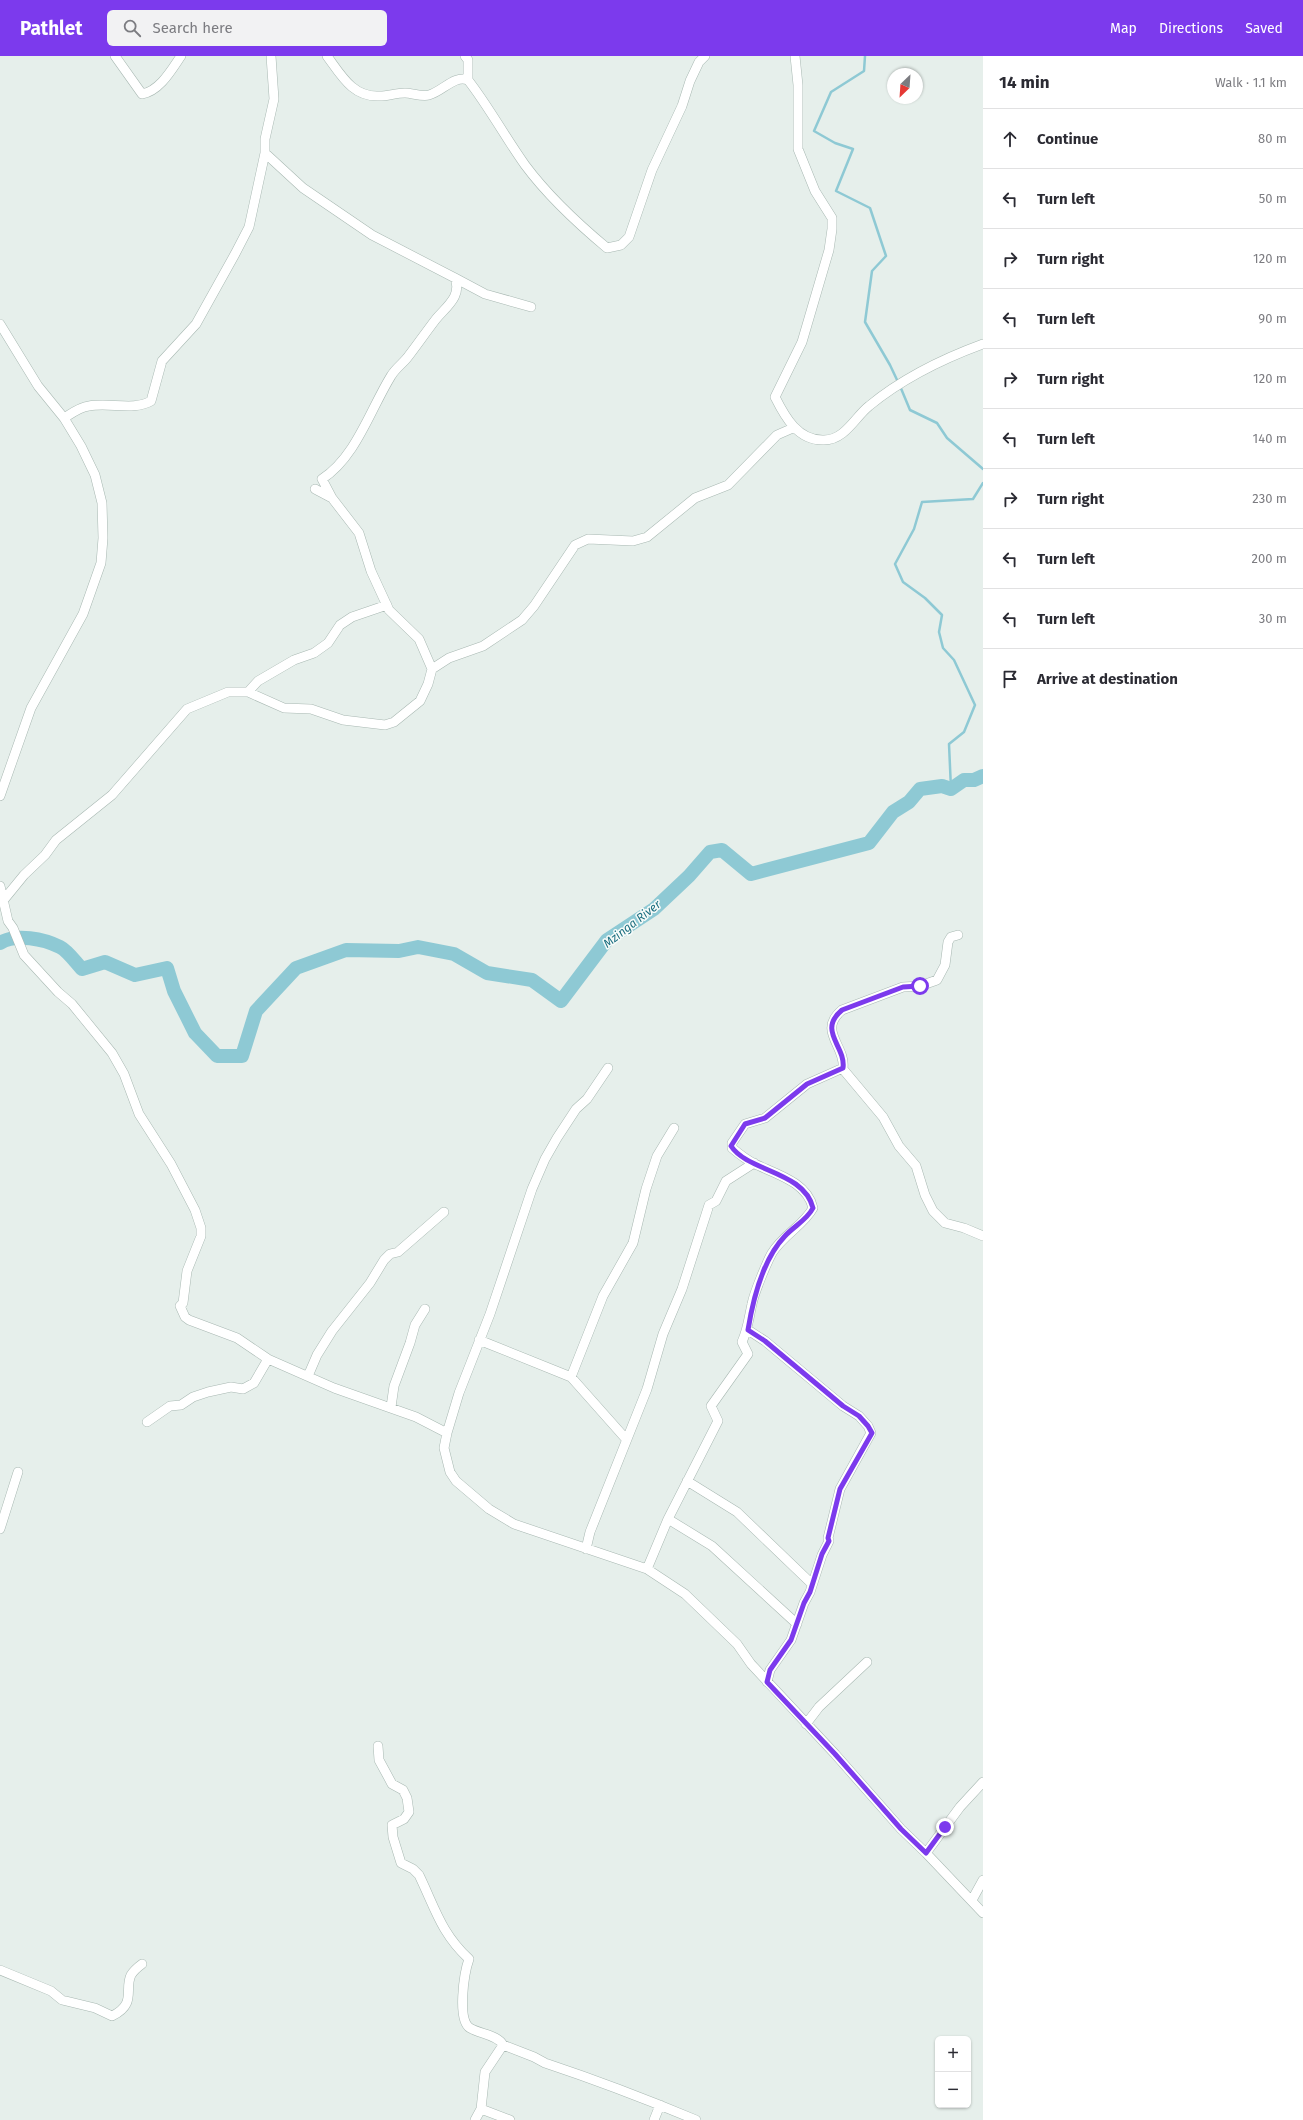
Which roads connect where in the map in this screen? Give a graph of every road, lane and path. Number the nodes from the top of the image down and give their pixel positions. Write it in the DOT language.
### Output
graph roads {
  1 [pos="115,56"];
  2 [pos="181,56"];
  3 [pos="271,56"];
  4 [pos="326,56"];
  5 [pos="465,56"];
  6 [pos="705,56"];
  7 [pos="795,56"];
  8 [pos="468,80"];
  9 [pos="265,153"];
  10 [pos="455,278"];
  11 [pos="531,307"];
  12 [pos="0,324"];
  13 [pos="983,344"];
  14 [pos="64,418"];
  15 [pos="793,428"];
  16 [pos="315,489"];
  17 [pos="332,498"];
  18 [pos="387,605"];
  19 [pos="432,669"];
  20 [pos="248,692"];
  21 [pos="0,796"];
  22 [pos="0,886"];
  23 [pos="2,902"];
  24 [pos="958,935"];
  25 [pos="608,1068"];
  26 [pos="842,1068"];
  27 [pos="674,1128"];
  28 [pos="754,1163"];
  29 [pos="444,1212"];
  30 [pos="983,1236"];
  31 [pos="425,1309"];
  32 [pos="748,1330"];
  33 [pos="480,1340"];
  34 [pos="268,1359"];
  35 [pos="308,1376"];
  36 [pos="571,1377"];
  37 [pos="391,1407"];
  38 [pos="147,1422"];
  39 [pos="447,1433"];
  40 [pos="626,1439"];
  41 [pos="18,1472"];
  42 [pos="687,1481"];
  43 [pos="668,1519"];
  44 [pos="0,1530"];
  45 [pos="586,1549"];
  46 [pos="647,1569"];
  47 [pos="812,1584"];
  48 [pos="798,1624"];
  49 [pos="867,1662"];
  50 [pos="767,1682"];
  51 [pos="806,1724"];
  52 [pos="378,1746"];
  53 [pos="983,1782"];
  54 [pos="926,1853"];
  55 [pos="983,1880"];
  56 [pos="972,1900"];
  57 [pos="983,1913"];
  58 [pos="142,1964"];
  59 [pos="0,1970"];
  60 [pos="503,2045"];
  61 [pos="660,2105"];
  62 [pos="481,2109"];
  63 [pos="475,2120"];
  64 [pos="510,2120"];
  65 [pos="654,2120"];
  66 [pos="696,2120"];
  1 -- 2 [label="street"];
  3 -- 9 [label="street"];
  4 -- 8 [label="street"];
  5 -- 8 [label="street"];
  6 -- 8 [label="street"];
  7 -- 15 [label="street"];
  9 -- 10 [label="street"];
  9 -- 14 [label="street"];
  10 -- 11 [label="street"];
  10 -- 17 [label="street"];
  12 -- 14 [label="street"];
  13 -- 15 [label="street"];
  14 -- 21 [label="street"];
  15 -- 19 [label="street"];
  16 -- 17 [label="street"];
  17 -- 18 [label="street"];
  18 -- 19 [label="street"];
  18 -- 20 [label="street"];
  19 -- 20 [label="street"];
  20 -- 23 [label="street"];
  22 -- 23 [label="street"];
  23 -- 34 [label="street"];
  24 -- 26 [label="street"];
  25 -- 33 [label="street"];
  26 -- 28 [label="street"];
  26 -- 30 [label="street"];
  27 -- 36 [label="street"];
  28 -- 32 [label="street"];
  28 -- 40 [label="street"];
  29 -- 35 [label="street"];
  31 -- 37 [label="street"];
  32 -- 42 [label="street"];
  32 -- 47 [label="street"];
  33 -- 36 [label="street"];
  33 -- 39 [label="street"];
  34 -- 35 [label="street"];
  34 -- 38 [label="street"];
  35 -- 37 [label="street"];
  36 -- 40 [label="street"];
  37 -- 39 [label="street"];
  39 -- 45 [label="street"];
  40 -- 45 [label="street"];
  41 -- 44 [label="street"];
  42 -- 43 [label="street"];
  42 -- 47 [label="street"];
  43 -- 46 [label="street"];
  43 -- 48 [label="street"];
  45 -- 46 [label="street"];
  46 -- 50 [label="street"];
  47 -- 48 [label="street"];
  48 -- 50 [label="street"];
  49 -- 51 [label="street"];
  50 -- 51 [label="street"];
  51 -- 54 [label="street"];
  52 -- 60 [label="street"];
  53 -- 54 [label="street"];
  54 -- 56 [label="street"];
  55 -- 56 [label="street"];
  56 -- 57 [label="street"];
  58 -- 59 [label="street"];
  60 -- 61 [label="street"];
  60 -- 62 [label="street"];
  61 -- 65 [label="street"];
  61 -- 66 [label="street"];
  62 -- 63 [label="street"];
  62 -- 64 [label="street"];
}
